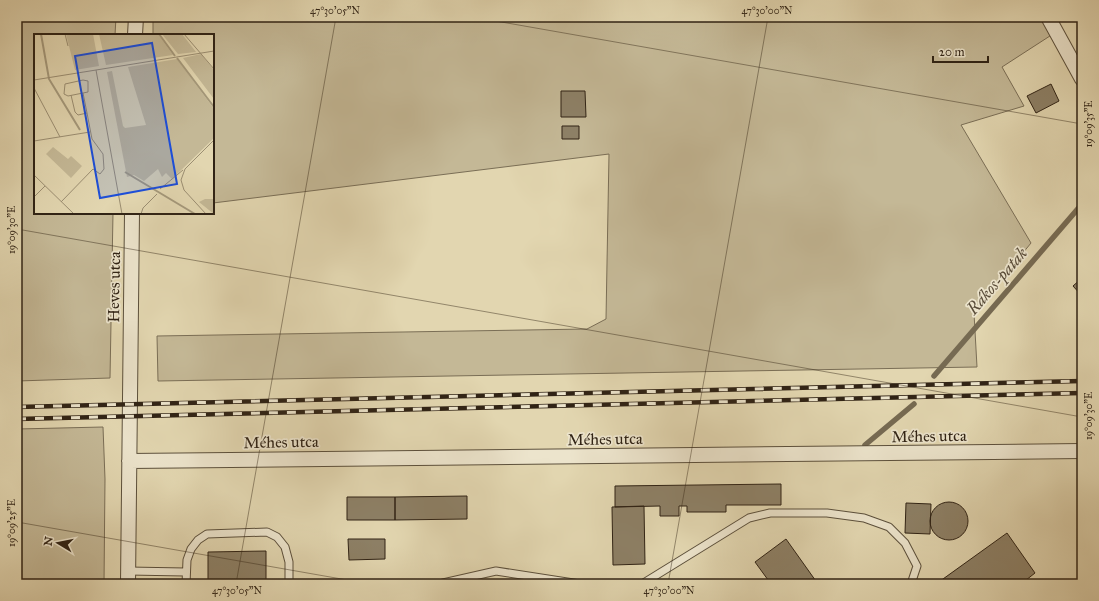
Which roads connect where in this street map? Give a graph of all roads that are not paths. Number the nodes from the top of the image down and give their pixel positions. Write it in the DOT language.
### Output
graph roads {
  1 [pos="136,17"];
  2 [pos="1048,17"];
  3 [pos="135,34"];
  4 [pos="1082,79"];
  5 [pos="132,214"];
  6 [pos="1082,451"];
  7 [pos="128,461"];
  8 [pos="185,572"];
  9 [pos="128,578"];
  10 [pos="186,584"];
  11 [pos="289,584"];
  12 [pos="443,584"];
  13 [pos="580,584"];
  14 [pos="642,584"];
  15 [pos="912,584"];
  1 -- 3 [label="street"];
  2 -- 4 [label="street"];
  5 -- 7 [label="street, Heves utca"];
  6 -- 7 [label="street, Méhes utca"];
  7 -- 9 [label="street"];
  8 -- 9 [label="lane"];
  8 -- 10 [label="lane"];
  8 -- 11 [label="lane"];
  11 -- 12 [label="lane"];
  12 -- 13 [label="lane"];
  14 -- 15 [label="lane"];
}
